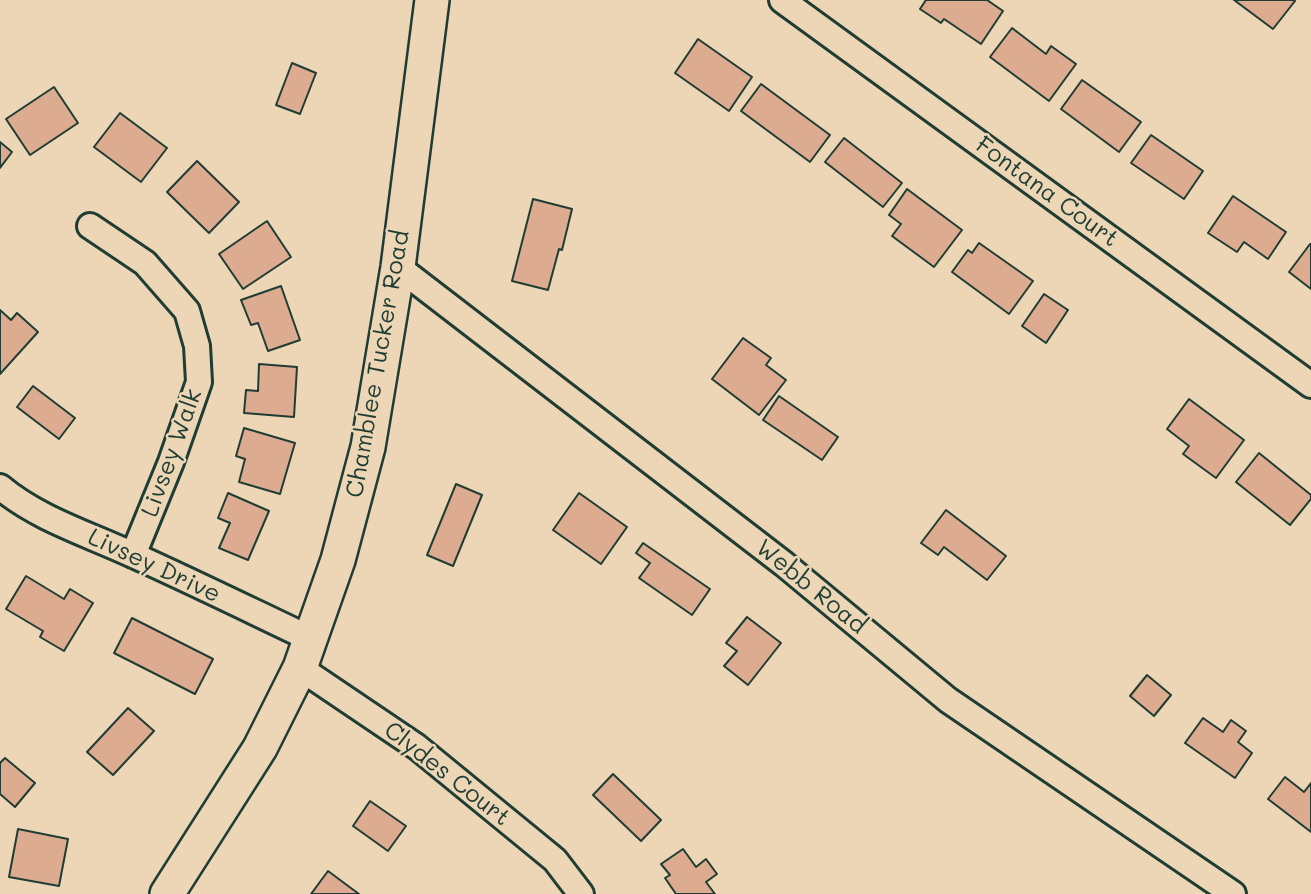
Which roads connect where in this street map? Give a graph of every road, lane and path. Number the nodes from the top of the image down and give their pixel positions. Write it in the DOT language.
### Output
graph roads {
  1 [pos="432,0"];
  2 [pos="782,0"];
  3 [pos="90,226"];
  4 [pos="398,267"];
  5 [pos="1311,385"];
  6 [pos="0,487"];
  7 [pos="133,555"];
  8 [pos="305,654"];
  9 [pos="167,894"];
  10 [pos="581,894"];
  11 [pos="1233,894"];
  1 -- 4 [label="main road, Chamblee Tucker Road"];
  2 -- 5 [label="street, Fontana Court"];
  3 -- 7 [label="street, Livsey Walk"];
  4 -- 8 [label="main road, Chamblee Tucker Road"];
  4 -- 11 [label="street, Webb Road"];
  6 -- 7 [label="street, Livsey Drive"];
  7 -- 8 [label="street, Livsey Drive"];
  8 -- 9 [label="main road, Chamblee Tucker Road"];
  8 -- 10 [label="street, Clydes Court"];
}
